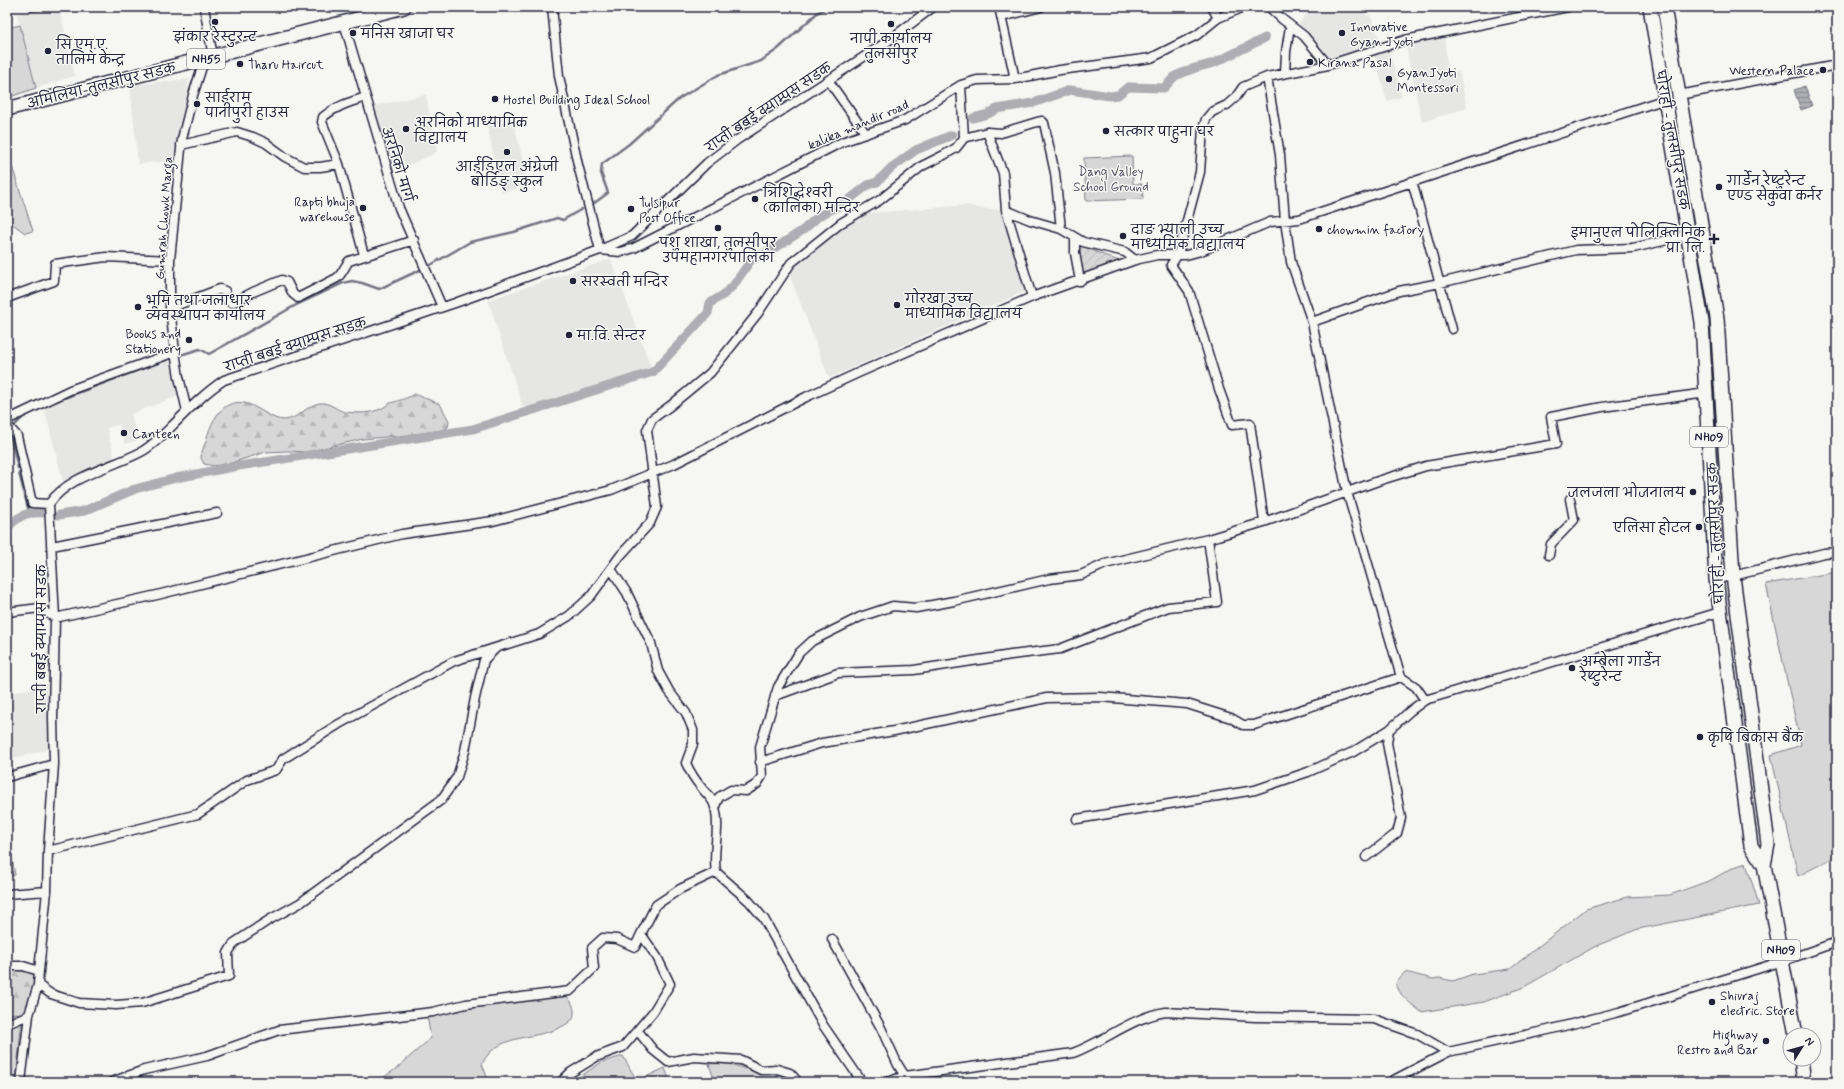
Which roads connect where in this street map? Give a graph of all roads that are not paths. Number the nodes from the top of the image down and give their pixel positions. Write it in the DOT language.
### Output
graph roads {
  1 [pos="204,7"];
  2 [pos="404,7"];
  3 [pos="552,7"];
  4 [pos="933,7"];
  5 [pos="999,7"];
  6 [pos="1041,7"];
  7 [pos="1212,7"];
  8 [pos="1244,7"];
  9 [pos="1270,7"];
  10 [pos="1568,7"];
  11 [pos="1650,7"];
  12 [pos="1664,7"];
  13 [pos="1002,17"];
  14 [pos="1218,18"];
  15 [pos="344,23"];
  16 [pos="1290,26"];
  17 [pos="213,57"];
  18 [pos="1328,65"];
  19 [pos="1837,65"];
  20 [pos="1285,73"];
  21 [pos="1268,77"];
  22 [pos="1015,79"];
  23 [pos="828,80"];
  24 [pos="961,85"];
  25 [pos="1679,95"];
  26 [pos="366,97"];
  27 [pos="1666,99"];
  28 [pos="7,109"];
  29 [pos="987,132"];
  30 [pos="866,134"];
  31 [pos="964,138"];
  32 [pos="181,145"];
  33 [pos="339,164"];
  34 [pos="1412,181"];
  35 [pos="1006,210"];
  36 [pos="1285,221"];
  37 [pos="1061,229"];
  38 [pos="1689,235"];
  39 [pos="1075,238"];
  40 [pos="414,240"];
  41 [pos="1706,248"];
  42 [pos="600,250"];
  43 [pos="1691,251"];
  44 [pos="1178,254"];
  45 [pos="364,255"];
  46 [pos="170,260"];
  47 [pos="1135,260"];
  48 [pos="1080,281"];
  49 [pos="1440,283"];
  50 [pos="1032,297"];
  51 [pos="7,298"];
  52 [pos="442,307"];
  53 [pos="170,308"];
  54 [pos="1312,322"];
  55 [pos="1452,329"];
  56 [pos="175,352"];
  57 [pos="1707,393"];
  58 [pos="187,411"];
  59 [pos="7,420"];
  60 [pos="7,425"];
  61 [pos="653,474"];
  62 [pos="1347,492"];
  63 [pos="1570,499"];
  64 [pos="49,504"];
  65 [pos="217,513"];
  66 [pos="1264,522"];
  67 [pos="1208,539"];
  68 [pos="52,546"];
  69 [pos="1837,552"];
  70 [pos="1549,555"];
  71 [pos="611,569"];
  72 [pos="1733,576"];
  73 [pos="1716,579"];
  74 [pos="7,612"];
  75 [pos="1720,612"];
  76 [pos="55,618"];
  77 [pos="497,647"];
  78 [pos="1401,677"];
  79 [pos="775,696"];
  80 [pos="1425,700"];
  81 [pos="1389,730"];
  82 [pos="760,762"];
  83 [pos="54,764"];
  84 [pos="7,777"];
  85 [pos="715,806"];
  86 [pos="1077,819"];
  87 [pos="48,851"];
  88 [pos="1366,857"];
  89 [pos="1764,865"];
  90 [pos="716,872"];
  91 [pos="47,891"];
  92 [pos="7,894"];
  93 [pos="641,934"];
  94 [pos="832,939"];
  95 [pos="1837,942"];
  96 [pos="1783,961"];
  97 [pos="7,966"];
  98 [pos="39,971"];
  99 [pos="38,985"];
  100 [pos="29,1015"];
  101 [pos="7,1024"];
  102 [pos="1795,1027"];
  103 [pos="638,1031"];
  104 [pos="1448,1052"];
  105 [pos="1801,1067"];
  106 [pos="906,1076"];
  107 [pos="21,1082"];
  108 [pos="112,1082"];
  109 [pos="562,1082"];
  110 [pos="798,1082"];
  111 [pos="862,1082"];
  112 [pos="887,1082"];
  113 [pos="1390,1082"];
  114 [pos="1804,1082"];
  1 -- 17 [label="street"];
  2 -- 15 [label="main road, अमिलिया-तुलसीपुर सडक / NH55"];
  3 -- 42 [label="street"];
  4 -- 23 [label="street, राप्ती बबई क्याम्पस सडक"];
  5 -- 13 [label="street"];
  6 -- 13 [label="street"];
  7 -- 14 [label="street"];
  8 -- 14 [label="street, kalika mandir road"];
  9 -- 16 [label="street"];
  10 -- 18 [label="street"];
  11 -- 27 [label="main road, घोराही - तुलसीपुर सडक / NH09"];
  12 -- 25 [label="main road, घोराही - तुलसीपुर सडक / NH09"];
  13 -- 22 [label="street"];
  14 -- 22 [label="street, kalika mandir road"];
  15 -- 17 [label="main road, अमिलिया-तुलसीपुर सडक / NH55"];
  15 -- 26 [label="street, अरनिको मार्ग"];
  16 -- 18 [label="street"];
  16 -- 20 [label="street"];
  17 -- 28 [label="main road, अमिलिया-तुलसीपुर सडक / NH55"];
  17 -- 32 [label="street, Gumrah Chowk Marga"];
  18 -- 20 [label="street"];
  19 -- 25 [label="street"];
  20 -- 21 [label="street"];
  21 -- 36 [label="street"];
  21 -- 44 [label="street"];
  22 -- 24 [label="street, kalika mandir road"];
  23 -- 30 [label="street"];
  23 -- 42 [label="street, राप्ती बबई क्याम्पस सडक"];
  24 -- 30 [label="street, kalika mandir road"];
  24 -- 31 [label="street"];
  25 -- 27 [label="main road"];
  25 -- 41 [label="main road, घोराही - तुलसीपुर सडक / NH09"];
  26 -- 33 [label="street"];
  26 -- 40 [label="street, अरनिको मार्ग"];
  27 -- 34 [label="street"];
  27 -- 38 [label="main road, घोराही - तुलसीपुर सडक / NH09"];
  29 -- 31 [label="street"];
  29 -- 35 [label="street"];
  29 -- 37 [label="street"];
  30 -- 42 [label="street, kalika mandir road"];
  31 -- 61 [label="street"];
  32 -- 33 [label="street"];
  32 -- 46 [label="street, Gumrah Chowk Marga"];
  33 -- 45 [label="street"];
  34 -- 36 [label="street"];
  34 -- 49 [label="street"];
  35 -- 37 [label="street"];
  35 -- 50 [label="street"];
  36 -- 44 [label="street"];
  36 -- 54 [label="street"];
  37 -- 39 [label="street"];
  38 -- 43 [label="main road, घोराही - तुलसीपुर सडक / NH09"];
  38 -- 49 [label="street"];
  39 -- 47 [label="street"];
  39 -- 48 [label="street"];
  40 -- 45 [label="street"];
  40 -- 52 [label="street, अरनिको मार्ग"];
  41 -- 43 [label="main road"];
  41 -- 72 [label="main road, घोराही - तुलसीपुर सडक / NH09"];
  42 -- 52 [label="street, राप्ती बबई क्याम्पस सडक"];
  43 -- 57 [label="main road, घोराही - तुलसीपुर सडक / NH09"];
  44 -- 47 [label="street"];
  44 -- 66 [label="street"];
  45 -- 53 [label="street"];
  46 -- 51 [label="street"];
  46 -- 53 [label="street, Gumrah Chowk Marga"];
  47 -- 48 [label="street"];
  48 -- 50 [label="street"];
  49 -- 54 [label="street"];
  49 -- 55 [label="street"];
  50 -- 61 [label="street"];
  52 -- 58 [label="street, राप्ती बबई क्याम्पस सडक"];
  53 -- 56 [label="street, Gumrah Chowk Marga"];
  54 -- 62 [label="street"];
  56 -- 58 [label="street, Gumrah Chowk Marga"];
  56 -- 59 [label="street"];
  57 -- 62 [label="street"];
  57 -- 73 [label="main road, घोराही - तुलसीपुर सडक / NH09"];
  58 -- 64 [label="street, राप्ती बबई क्याम्पस सडक"];
  60 -- 64 [label="street"];
  61 -- 71 [label="street"];
  61 -- 76 [label="street"];
  62 -- 66 [label="street"];
  62 -- 78 [label="street"];
  63 -- 70 [label="street"];
  64 -- 68 [label="street, राप्ती बबई क्याम्पस सडक"];
  65 -- 68 [label="street"];
  66 -- 67 [label="street"];
  67 -- 79 [label="street"];
  67 -- 79 [label="street"];
  68 -- 76 [label="street, राप्ती बबई क्याम्पस सडक"];
  69 -- 72 [label="street"];
  71 -- 77 [label="street"];
  71 -- 85 [label="street"];
  72 -- 73 [label="street"];
  72 -- 89 [label="main road, घोराही - तुलसीपुर सडक / NH09"];
  73 -- 75 [label="main road, घोराही - तुलसीपुर सडक / NH09"];
  74 -- 76 [label="street"];
  75 -- 80 [label="street"];
  75 -- 89 [label="main road, घोराही - तुलसीपुर सडक / NH09"];
  76 -- 83 [label="street, राप्ती बबई क्याम्पस सडक"];
  77 -- 87 [label="street"];
  77 -- 99 [label="street"];
  78 -- 80 [label="street"];
  78 -- 82 [label="street"];
  79 -- 82 [label="street"];
  80 -- 81 [label="street"];
  81 -- 86 [label="street"];
  81 -- 88 [label="street"];
  82 -- 85 [label="street"];
  83 -- 84 [label="street"];
  83 -- 87 [label="street, राप्ती बबई क्याम्पस सडक"];
  85 -- 90 [label="street"];
  87 -- 91 [label="street, राप्ती बबई क्याम्पस सडक"];
  89 -- 96 [label="main road, घोराही - तुलसीपुर सडक / NH09"];
  90 -- 93 [label="street"];
  90 -- 111 [label="street"];
  91 -- 92 [label="street"];
  91 -- 98 [label="street, राप्ती बबई क्याम्पस सडक"];
  93 -- 103 [label="street"];
  93 -- 108 [label="street"];
  94 -- 106 [label="street"];
  95 -- 96 [label="street"];
  96 -- 102 [label="main road, घोराही - तुलसीपुर सडक / NH09"];
  96 -- 104 [label="street"];
  97 -- 98 [label="street"];
  98 -- 99 [label="street, राप्ती बबई क्याम्पस सडक"];
  99 -- 100 [label="street, राप्ती बबई क्याम्पस सडक"];
  100 -- 101 [label="street"];
  100 -- 107 [label="street, राप्ती बबई क्याम्पस सडक"];
  103 -- 109 [label="street"];
  103 -- 110 [label="street"];
  104 -- 106 [label="street"];
  104 -- 113 [label="street"];
  105 -- 114 [label="main road"];
  106 -- 112 [label="street"];
}
